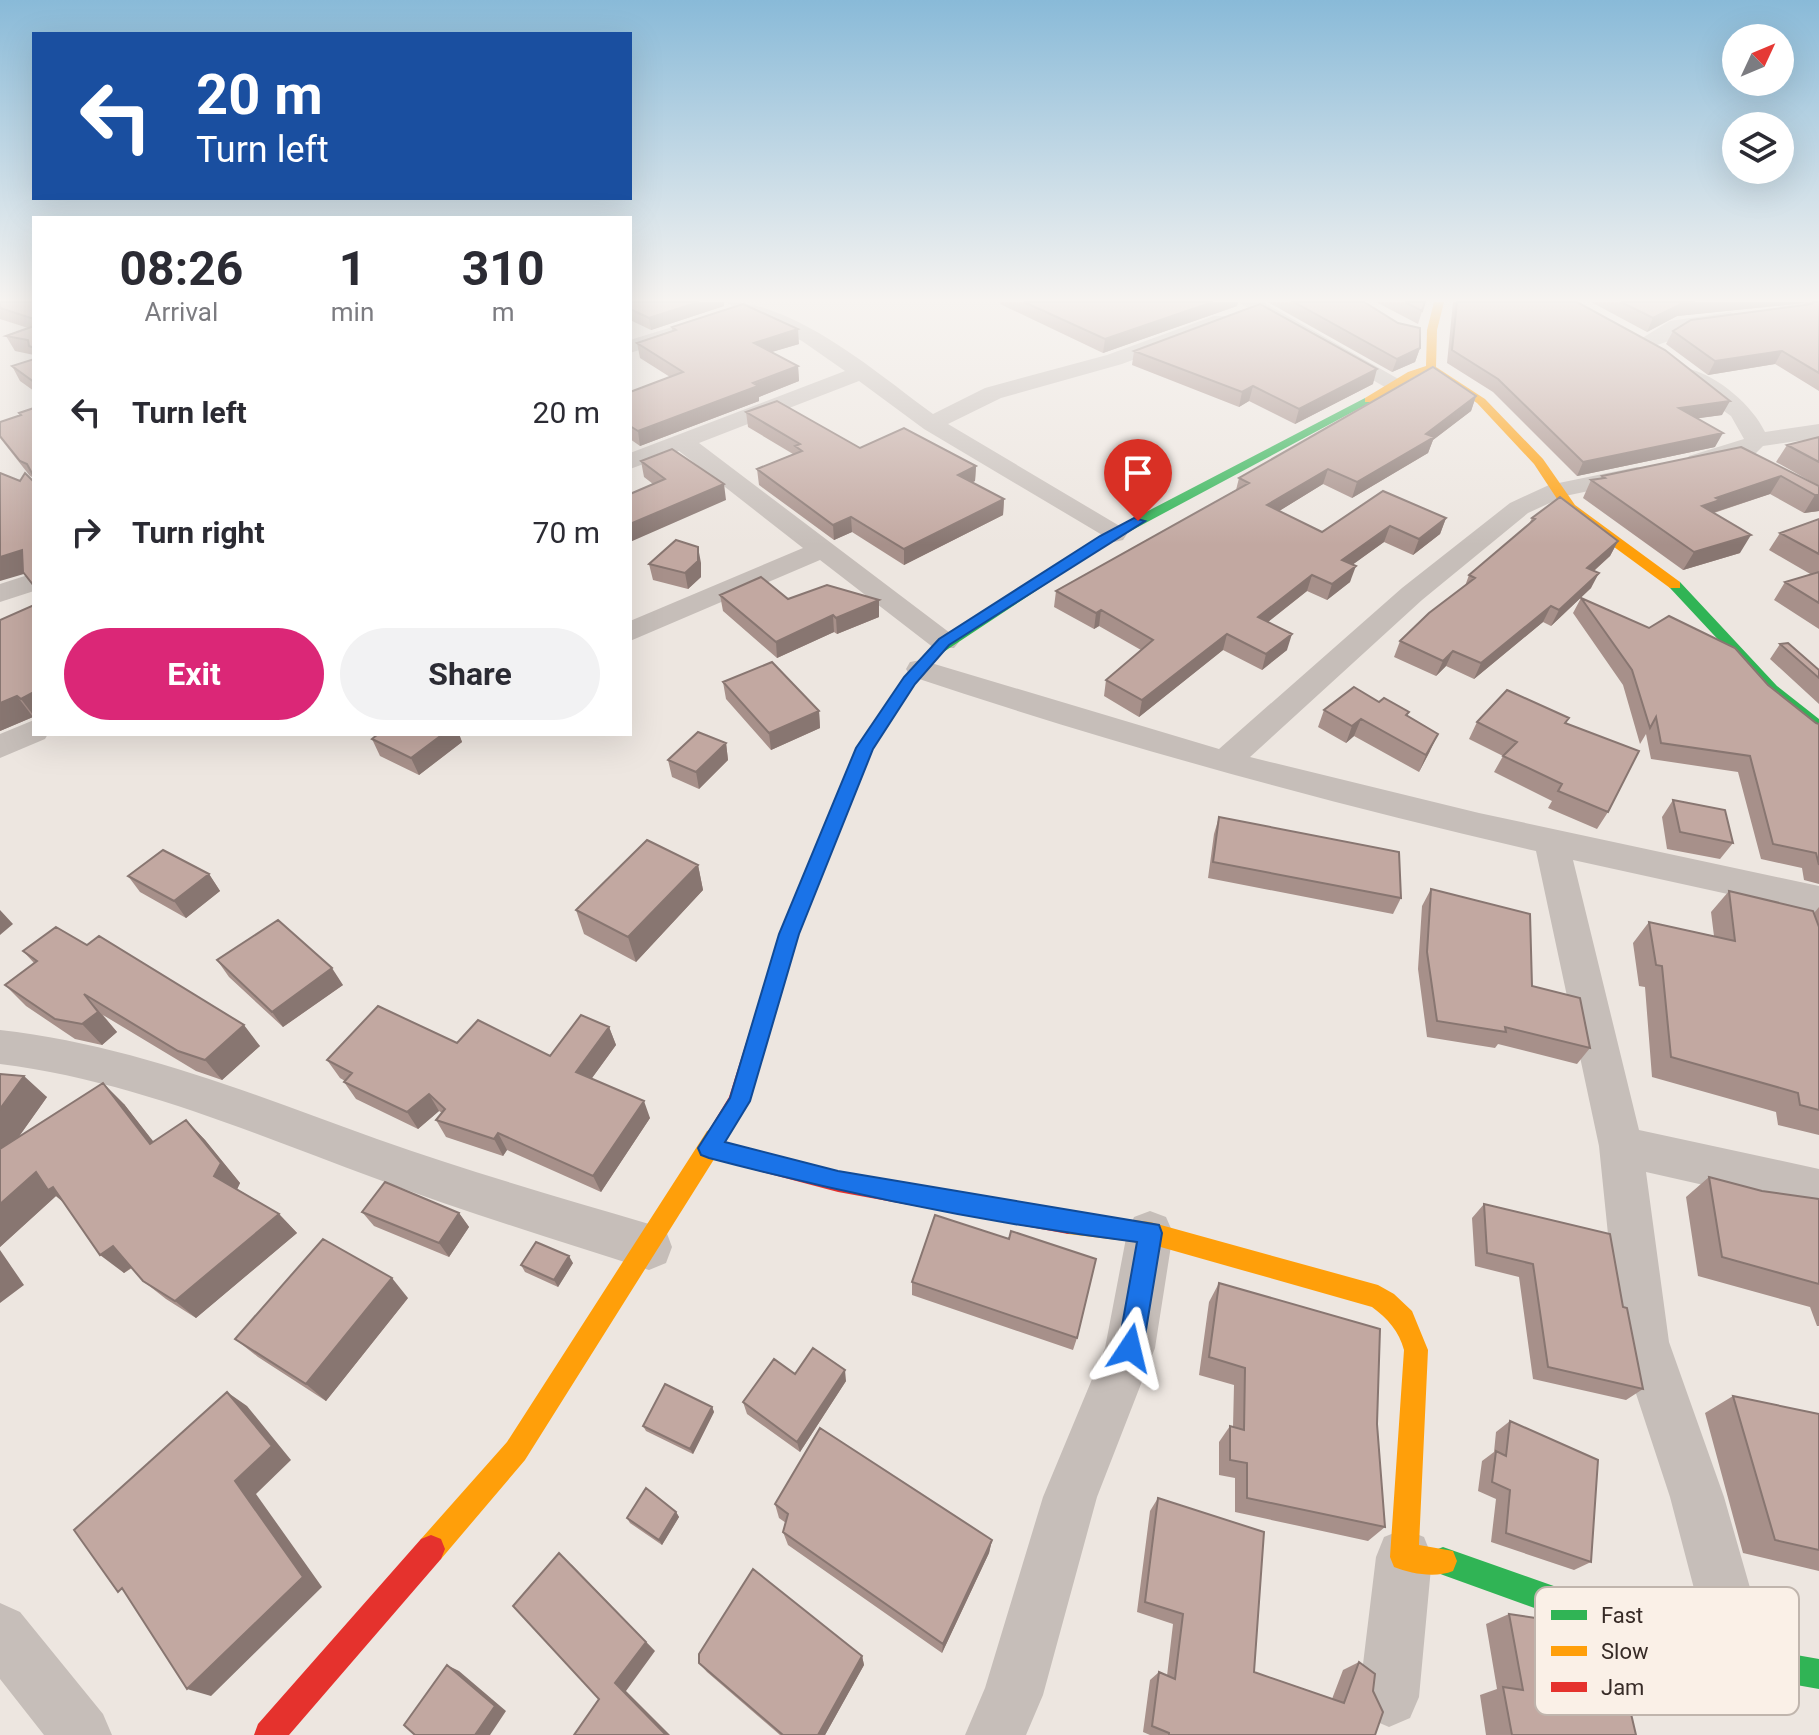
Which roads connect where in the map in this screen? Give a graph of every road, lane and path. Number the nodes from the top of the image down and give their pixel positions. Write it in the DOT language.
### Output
graph roads {
  1 [pos="832,383"];
  2 [pos="876,383"];
  3 [pos="1020,383"];
  4 [pos="1394,383"];
  5 [pos="1401,383"];
  6 [pos="1454,383"];
  7 [pos="1700,383"];
  8 [pos="1398,385"];
  9 [pos="932,424"];
  10 [pos="1819,431"];
  11 [pos="1756,440"];
  12 [pos="681,441"];
  13 [pos="1734,453"];
  14 [pos="632,461"];
  15 [pos="1757,466"];
  16 [pos="1558,490"];
  17 [pos="1114,534"];
  18 [pos="823,549"];
  19 [pos="32,582"];
  20 [pos="0,594"];
  21 [pos="632,631"];
  22 [pos="944,642"];
  23 [pos="921,669"];
  24 [pos="1819,727"];
  25 [pos="32,732"];
  26 [pos="0,747"];
  27 [pos="1226,761"];
  28 [pos="1552,844"];
  29 [pos="1819,900"];
  30 [pos="0,1047"];
  31 [pos="1621,1146"];
  32 [pos="709,1148"];
  33 [pos="1819,1190"];
  34 [pos="1150,1233"];
  35 [pos="649,1247"];
  36 [pos="1404,1557"];
  37 [pos="1722,1587"];
  38 [pos="1535,1594"];
  39 [pos="0,1632"];
  40 [pos="1799,1671"];
  41 [pos="1819,1674"];
  42 [pos="1389,1697"];
  43 [pos="82,1735"];
  44 [pos="269,1735"];
  45 [pos="995,1735"];
  1 -- 12 [label="street"];
  2 -- 9 [label="street"];
  3 -- 9 [label="street"];
  4 -- 8 [label="street"];
  5 -- 8 [label="street"];
  6 -- 16 [label="street"];
  7 -- 11 [label="street"];
  8 -- 17 [label="street"];
  9 -- 17 [label="street"];
  10 -- 11 [label="street"];
  11 -- 13 [label="street"];
  12 -- 14 [label="street"];
  12 -- 18 [label="street"];
  13 -- 15 [label="street"];
  13 -- 16 [label="street"];
  16 -- 24 [label="street"];
  16 -- 27 [label="street"];
  17 -- 22 [label="street"];
  18 -- 21 [label="street"];
  18 -- 22 [label="street"];
  19 -- 20 [label="street"];
  22 -- 23 [label="street"];
  23 -- 27 [label="street"];
  23 -- 32 [label="street"];
  25 -- 26 [label="street"];
  27 -- 28 [label="street"];
  28 -- 29 [label="street"];
  28 -- 31 [label="street"];
  30 -- 35 [label="street"];
  31 -- 33 [label="street"];
  31 -- 37 [label="street"];
  32 -- 34 [label="street"];
  32 -- 35 [label="street"];
  34 -- 36 [label="street"];
  34 -- 45 [label="street"];
  35 -- 44 [label="street"];
  36 -- 38 [label="street"];
  36 -- 42 [label="street"];
  39 -- 43 [label="street"];
  40 -- 41 [label="street"];
}
